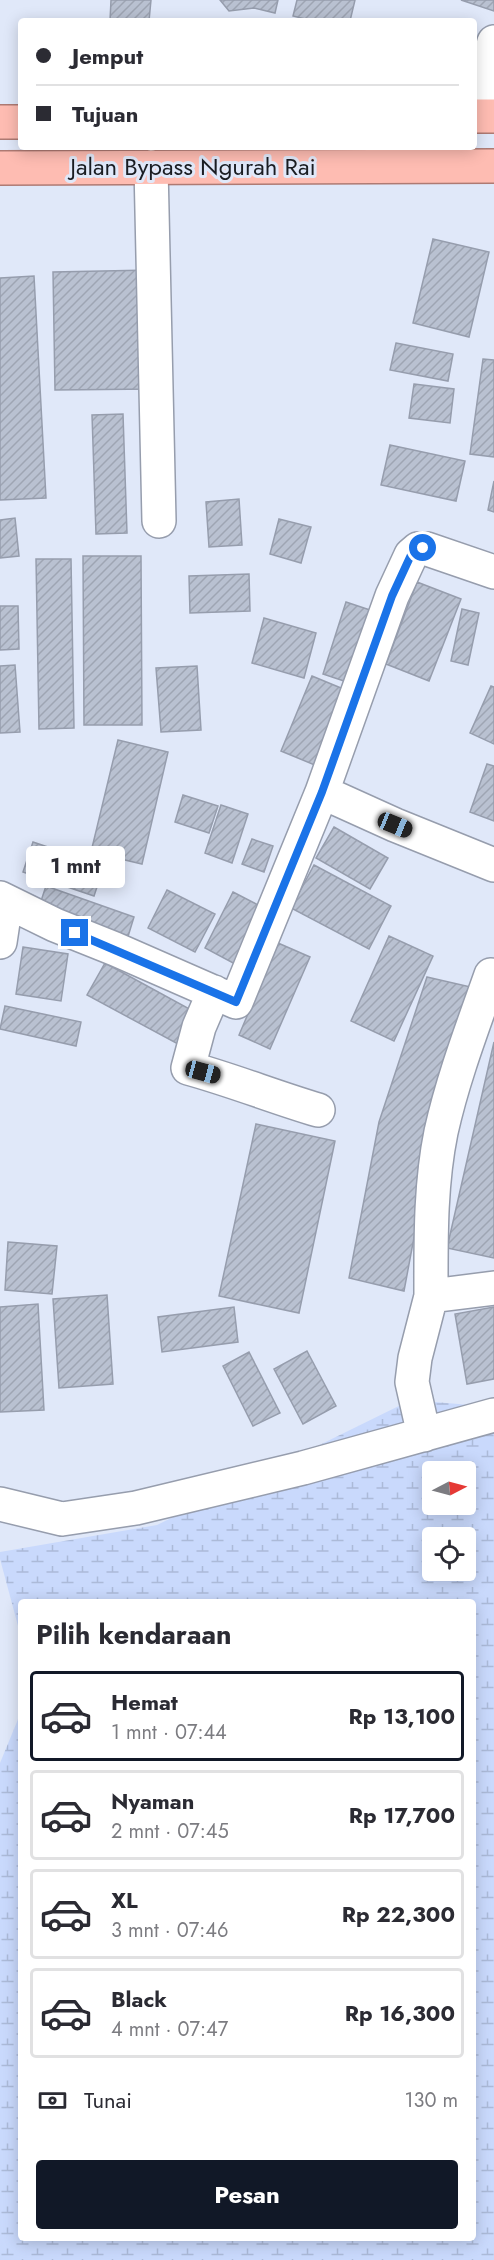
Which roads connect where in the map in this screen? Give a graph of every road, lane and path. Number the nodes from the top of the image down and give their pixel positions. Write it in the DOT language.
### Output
graph roads {
  1 [pos="494,42"];
  2 [pos="477,100"];
  3 [pos="494,116"];
  4 [pos="477,117"];
  5 [pos="0,122"];
  6 [pos="18,122"];
  7 [pos="494,165"];
  8 [pos="151,167"];
  9 [pos="0,168"];
  10 [pos="159,521"];
  11 [pos="494,572"];
  12 [pos="322,792"];
  13 [pos="494,865"];
  14 [pos="3,900"];
  15 [pos="0,942"];
  16 [pos="491,975"];
  17 [pos="214,992"];
  18 [pos="318,1110"];
  19 [pos="494,1288"];
  20 [pos="431,1296"];
  21 [pos="494,1415"];
  22 [pos="424,1435"];
  23 [pos="0,1504"];
  1 -- 2 [label="street"];
  3 -- 4 [label="highway"];
  5 -- 6 [label="highway"];
  7 -- 8 [label="highway, Jalan Bypass Ngurah Rai"];
  8 -- 9 [label="highway, Jalan Bypass Ngurah Rai"];
  8 -- 10 [label="street"];
  11 -- 12 [label="street"];
  12 -- 13 [label="street"];
  12 -- 17 [label="street"];
  14 -- 15 [label="street"];
  14 -- 17 [label="street"];
  16 -- 20 [label="street"];
  17 -- 18 [label="street"];
  19 -- 20 [label="street"];
  20 -- 22 [label="street"];
  21 -- 22 [label="street"];
  22 -- 23 [label="street"];
}
